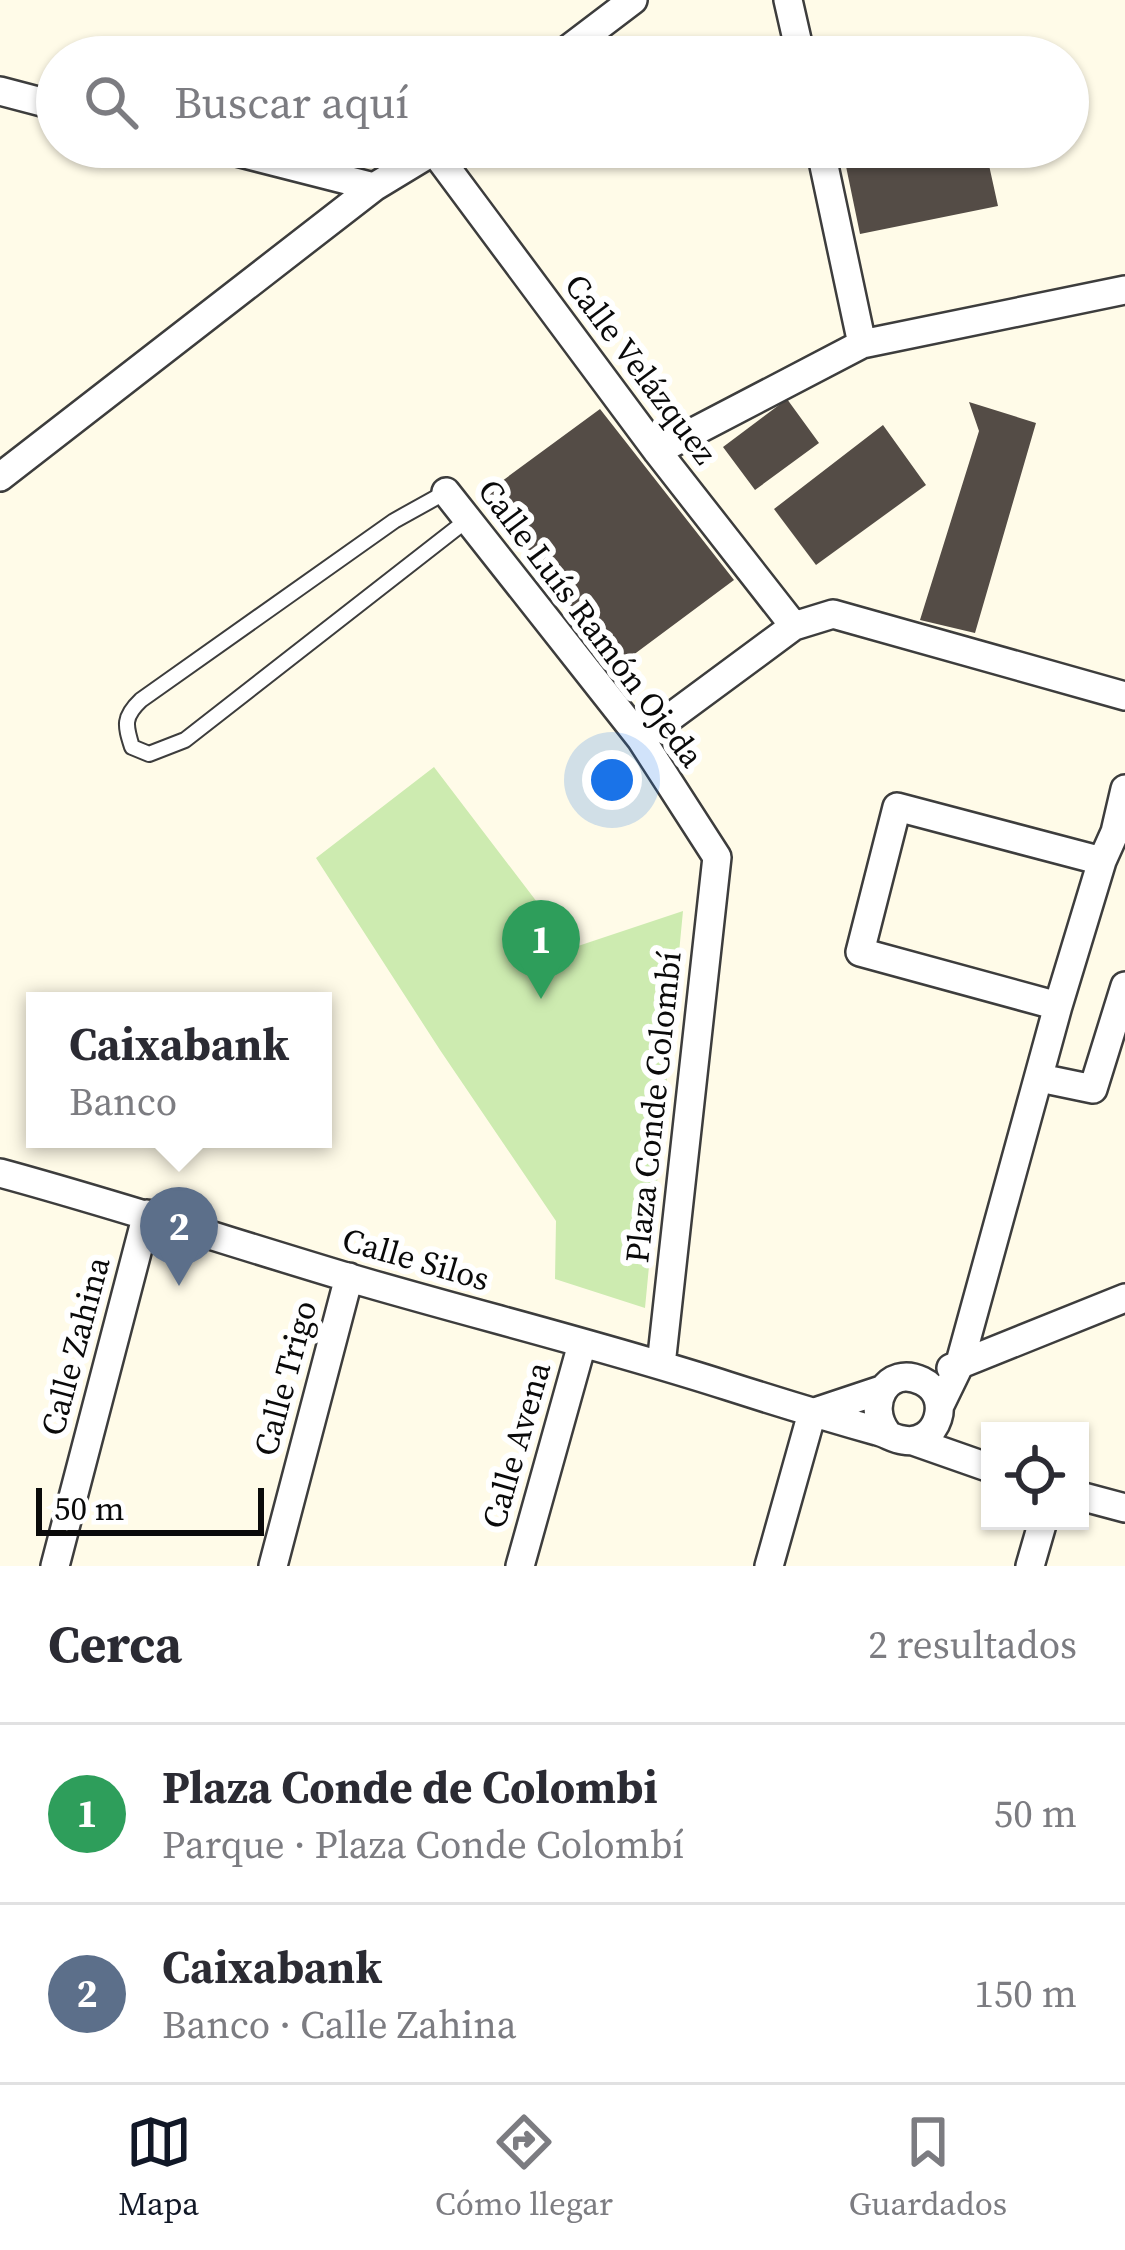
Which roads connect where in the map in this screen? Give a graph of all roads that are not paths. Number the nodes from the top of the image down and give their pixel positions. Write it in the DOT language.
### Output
graph roads {
  1 [pos="633,0"];
  2 [pos="788,0"];
  3 [pos="586,36"];
  4 [pos="796,36"];
  5 [pos="0,92"];
  6 [pos="36,101"];
  7 [pos="299,168"];
  8 [pos="406,168"];
  9 [pos="451,168"];
  10 [pos="824,168"];
  11 [pos="374,187"];
  12 [pos="1125,290"];
  13 [pos="862,344"];
  14 [pos="657,452"];
  15 [pos="0,477"];
  16 [pos="446,492"];
  17 [pos="467,520"];
  18 [pos="794,626"];
  19 [pos="1125,696"];
  20 [pos="641,739"];
  21 [pos="1125,789"];
  22 [pos="1120,834"];
  23 [pos="718,857"];
  24 [pos="1102,861"];
  25 [pos="1125,986"];
  26 [pos="1058,1006"];
  27 [pos="1040,1078"];
  28 [pos="0,1173"];
  29 [pos="147,1214"];
  30 [pos="349,1277"];
  31 [pos="1125,1298"];
  32 [pos="582,1344"];
  33 [pos="661,1365"];
  34 [pos="959,1366"];
  35 [pos="919,1379"];
  36 [pos="884,1389"];
  37 [pos="812,1413"];
  38 [pos="919,1426"];
  39 [pos="981,1465"];
  40 [pos="1089,1498"];
  41 [pos="1125,1508"];
  42 [pos="1040,1530"];
  43 [pos="55,1566"];
  44 [pos="273,1566"];
  45 [pos="520,1566"];
  46 [pos="770,1566"];
  47 [pos="1030,1566"];
  1 -- 3 [label="street"];
  2 -- 4 [label="street"];
  5 -- 6 [label="street"];
  7 -- 11 [label="street"];
  8 -- 11 [label="street"];
  9 -- 14 [label="street, Calle Velázquez"];
  10 -- 13 [label="street"];
  11 -- 15 [label="street"];
  12 -- 13 [label="street"];
  13 -- 14 [label="street"];
  14 -- 18 [label="street, Calle Velázquez"];
  16 -- 17 [label="street, Calle Luís Ramón Ojeda"];
  16 -- 17 [label="lane"];
  17 -- 20 [label="street, Calle Luís Ramón Ojeda"];
  18 -- 19 [label="street"];
  18 -- 20 [label="street"];
  20 -- 23 [label="street, Calle Luís Ramón Ojeda"];
  21 -- 22 [label="street"];
  22 -- 24 [label="street"];
  23 -- 33 [label="street, Plaza Conde Colombí"];
  24 -- 26 [label="street"];
  24 -- 26 [label="street"];
  25 -- 27 [label="street"];
  26 -- 27 [label="street"];
  27 -- 34 [label="street"];
  28 -- 29 [label="street, Calle Silos"];
  29 -- 30 [label="street, Calle Silos"];
  29 -- 43 [label="street, Calle Zahina"];
  30 -- 32 [label="street, Calle Silos"];
  30 -- 44 [label="street, Calle Trigo"];
  31 -- 34 [label="street"];
  32 -- 33 [label="street, Calle Silos"];
  32 -- 45 [label="street, Calle Avena"];
  33 -- 37 [label="street, Calle Silos"];
  34 -- 35 [label="street"];
  34 -- 38 [label="street"];
  35 -- 36 [label="street"];
  35 -- 38 [label="street"];
  36 -- 37 [label="street"];
  36 -- 38 [label="street"];
  37 -- 38 [label="street, Calle Silos"];
  37 -- 46 [label="street"];
  38 -- 39 [label="street, Calle Silos"];
  40 -- 41 [label="street"];
  42 -- 47 [label="street"];
}
